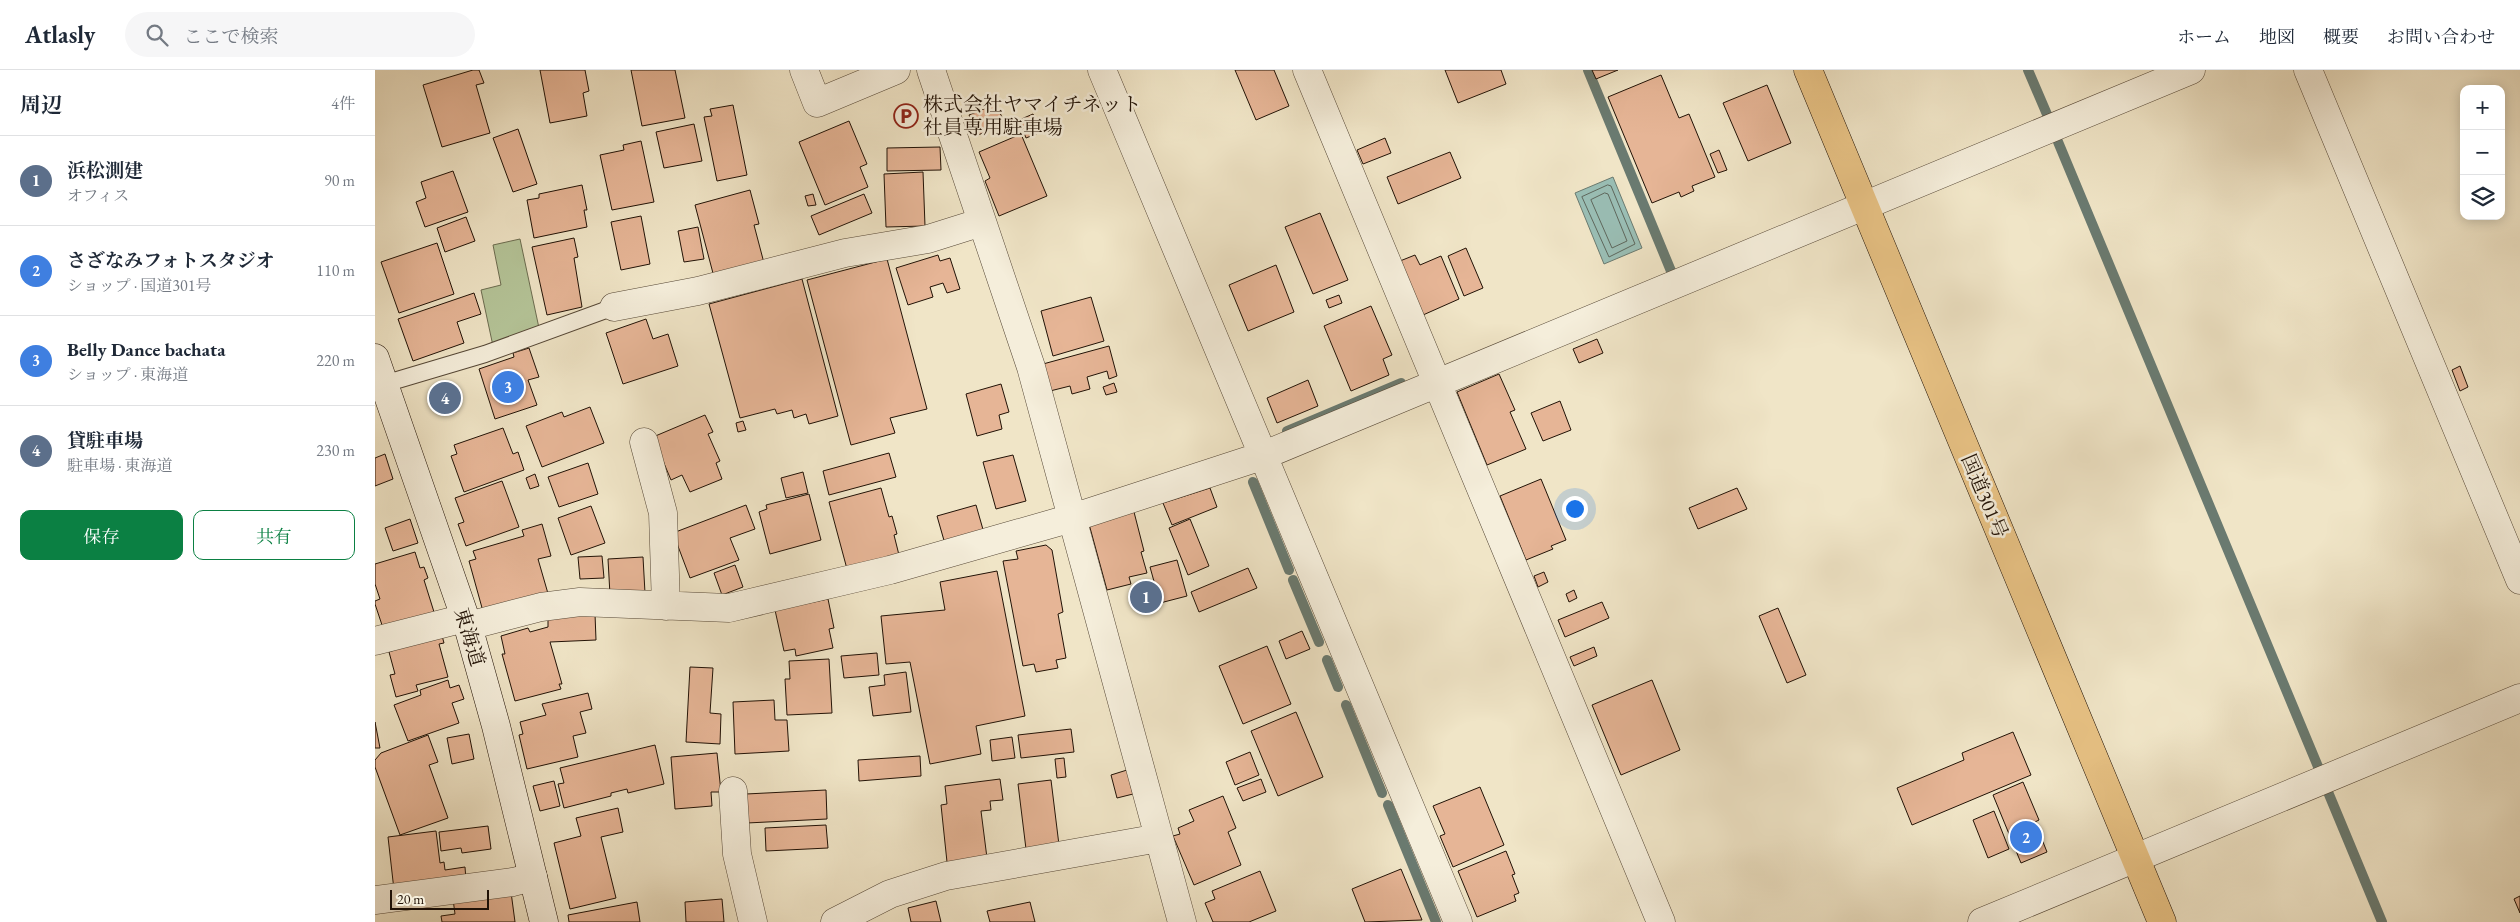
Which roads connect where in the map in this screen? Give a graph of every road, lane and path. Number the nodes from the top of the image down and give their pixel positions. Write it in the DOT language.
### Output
graph roads {
  1 [pos="804,70"];
  2 [pos="896,70"];
  3 [pos="931,70"];
  4 [pos="1102,70"];
  5 [pos="1307,70"];
  6 [pos="1808,70"];
  7 [pos="2191,70"];
  8 [pos="2308,70"];
  9 [pos="1864,206"];
  10 [pos="982,222"];
  11 [pos="614,307"];
  12 [pos="375,358"];
  13 [pos="1437,383"];
  14 [pos="384,384"];
  15 [pos="644,442"];
  16 [pos="1263,456"];
  17 [pos="1072,518"];
  18 [pos="2520,580"];
  19 [pos="666,606"];
  20 [pos="466,622"];
  21 [pos="375,641"];
  22 [pos="2520,698"];
  23 [pos="733,791"];
  24 [pos="1159,838"];
  25 [pos="2136,858"];
  26 [pos="533,877"];
  27 [pos="375,900"];
  28 [pos="544,922"];
  29 [pos="753,922"];
  30 [pos="835,922"];
  31 [pos="1182,922"];
  32 [pos="1458,922"];
  33 [pos="1661,922"];
  34 [pos="1982,922"];
  35 [pos="2162,922"];
  1 -- 2 [label="street"];
  3 -- 10 [label="street"];
  4 -- 16 [label="street"];
  5 -- 13 [label="street"];
  6 -- 9 [label="highway, 国道301号"];
  7 -- 9 [label="street"];
  8 -- 18 [label="street"];
  9 -- 13 [label="street"];
  9 -- 25 [label="highway, 国道301号"];
  10 -- 11 [label="street"];
  10 -- 17 [label="street"];
  11 -- 14 [label="lane"];
  12 -- 14 [label="street, 東海道"];
  13 -- 16 [label="street"];
  13 -- 33 [label="street"];
  14 -- 20 [label="street, 東海道"];
  15 -- 19 [label="street"];
  16 -- 17 [label="street"];
  16 -- 32 [label="street"];
  17 -- 19 [label="street"];
  17 -- 24 [label="street"];
  19 -- 20 [label="street"];
  20 -- 21 [label="street"];
  20 -- 26 [label="street, 東海道"];
  22 -- 25 [label="street"];
  23 -- 29 [label="street"];
  24 -- 30 [label="street"];
  24 -- 31 [label="street"];
  25 -- 34 [label="street"];
  25 -- 35 [label="highway, 国道301号"];
  26 -- 27 [label="street"];
  26 -- 28 [label="street, 東海道"];
}
